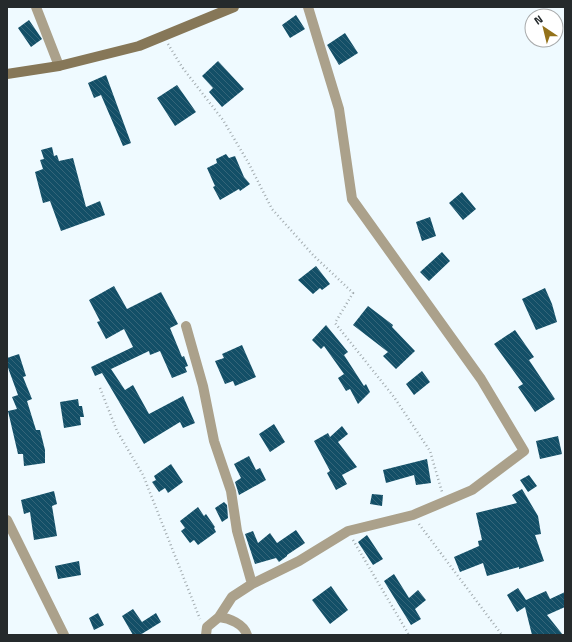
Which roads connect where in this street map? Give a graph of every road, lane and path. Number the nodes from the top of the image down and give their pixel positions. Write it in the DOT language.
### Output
graph roads {
  1 [pos="36,7"];
  2 [pos="234,7"];
  3 [pos="308,7"];
  4 [pos="163,37"];
  5 [pos="59,66"];
  6 [pos="7,74"];
  7 [pos="186,326"];
  8 [pos="100,388"];
  9 [pos="444,502"];
  10 [pos="413,515"];
  11 [pos="7,520"];
  12 [pos="348,531"];
  13 [pos="252,584"];
  14 [pos="219,617"];
  15 [pos="200,620"];
  16 [pos="64,635"];
  17 [pos="206,635"];
  18 [pos="247,635"];
  19 [pos="409,635"];
  20 [pos="502,635"];
  1 -- 5 [label="street"];
  2 -- 4 [label="street"];
  3 -- 9 [label="street"];
  4 -- 5 [label="street"];
  4 -- 9 [label="path"];
  5 -- 6 [label="street"];
  7 -- 13 [label="street"];
  8 -- 15 [label="path"];
  9 -- 10 [label="street"];
  10 -- 12 [label="street"];
  10 -- 20 [label="path"];
  11 -- 16 [label="street"];
  12 -- 13 [label="street"];
  12 -- 19 [label="path"];
  13 -- 14 [label="street"];
  14 -- 17 [label="street"];
  14 -- 18 [label="street"];
}
